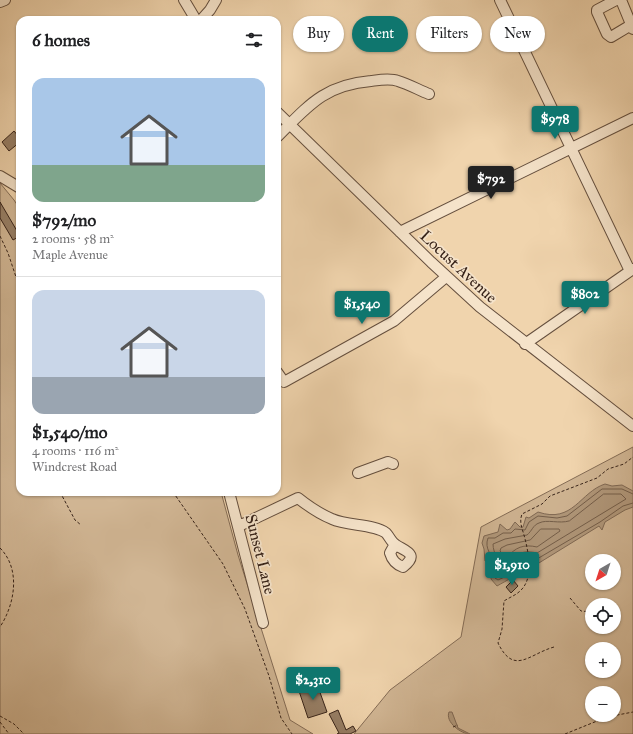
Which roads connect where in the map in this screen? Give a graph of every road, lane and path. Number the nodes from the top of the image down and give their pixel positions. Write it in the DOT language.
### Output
graph roads {
  1 [pos="5,0"];
  2 [pos="184,0"];
  3 [pos="216,0"];
  4 [pos="500,0"];
  5 [pos="621,0"];
  6 [pos="0,2"];
  7 [pos="194,16"];
  8 [pos="205,16"];
  9 [pos="632,27"];
  10 [pos="429,94"];
  11 [pos="281,116"];
  12 [pos="633,118"];
  13 [pos="289,125"];
  14 [pos="281,133"];
  15 [pos="571,149"];
  16 [pos="0,176"];
  17 [pos="16,186"];
  18 [pos="400,232"];
  19 [pos="0,236"];
  20 [pos="632,270"];
  21 [pos="16,277"];
  22 [pos="446,277"];
  23 [pos="525,344"];
  24 [pos="281,378"];
  25 [pos="633,426"];
  26 [pos="633,457"];
  27 [pos="393,464"];
  28 [pos="358,473"];
  29 [pos="62,496"];
  30 [pos="176,496"];
  31 [pos="231,496"];
  32 [pos="81,525"];
  33 [pos="239,526"];
  34 [pos="395,544"];
  35 [pos="0,548"];
  36 [pos="570,598"];
  37 [pos="585,611"];
  38 [pos="263,623"];
  39 [pos="0,627"];
  40 [pos="554,647"];
  41 [pos="633,712"];
  42 [pos="0,716"];
  43 [pos="0,722"];
  44 [pos="458,725"];
  45 [pos="453,728"];
  46 [pos="9,734"];
  47 [pos="24,734"];
  48 [pos="292,734"];
  49 [pos="565,734"];
  1 -- 6 [label="street"];
  2 -- 7 [label="street"];
  3 -- 8 [label="street"];
  4 -- 15 [label="street"];
  5 -- 9 [label="street"];
  5 -- 9 [label="street"];
  10 -- 13 [label="street"];
  11 -- 13 [label="street, Locust Avenue"];
  12 -- 15 [label="street"];
  13 -- 14 [label="street"];
  13 -- 18 [label="street, Locust Avenue"];
  15 -- 18 [label="street"];
  15 -- 20 [label="street"];
  16 -- 17 [label="street"];
  18 -- 22 [label="street, Locust Avenue"];
  19 -- 21 [label="path"];
  20 -- 23 [label="street"];
  22 -- 23 [label="street, Locust Avenue"];
  22 -- 24 [label="street"];
  23 -- 25 [label="street, Locust Avenue"];
  26 -- 40 [label="path"];
  27 -- 28 [label="street"];
  29 -- 32 [label="path"];
  30 -- 48 [label="path"];
  31 -- 33 [label="street, Sunset Lane"];
  33 -- 34 [label="street"];
  33 -- 38 [label="street, Sunset Lane"];
  35 -- 39 [label="path"];
  36 -- 37 [label="path"];
  41 -- 49 [label="path"];
  42 -- 47 [label="path"];
  43 -- 46 [label="path"];
  44 -- 45 [label="path"];
}
